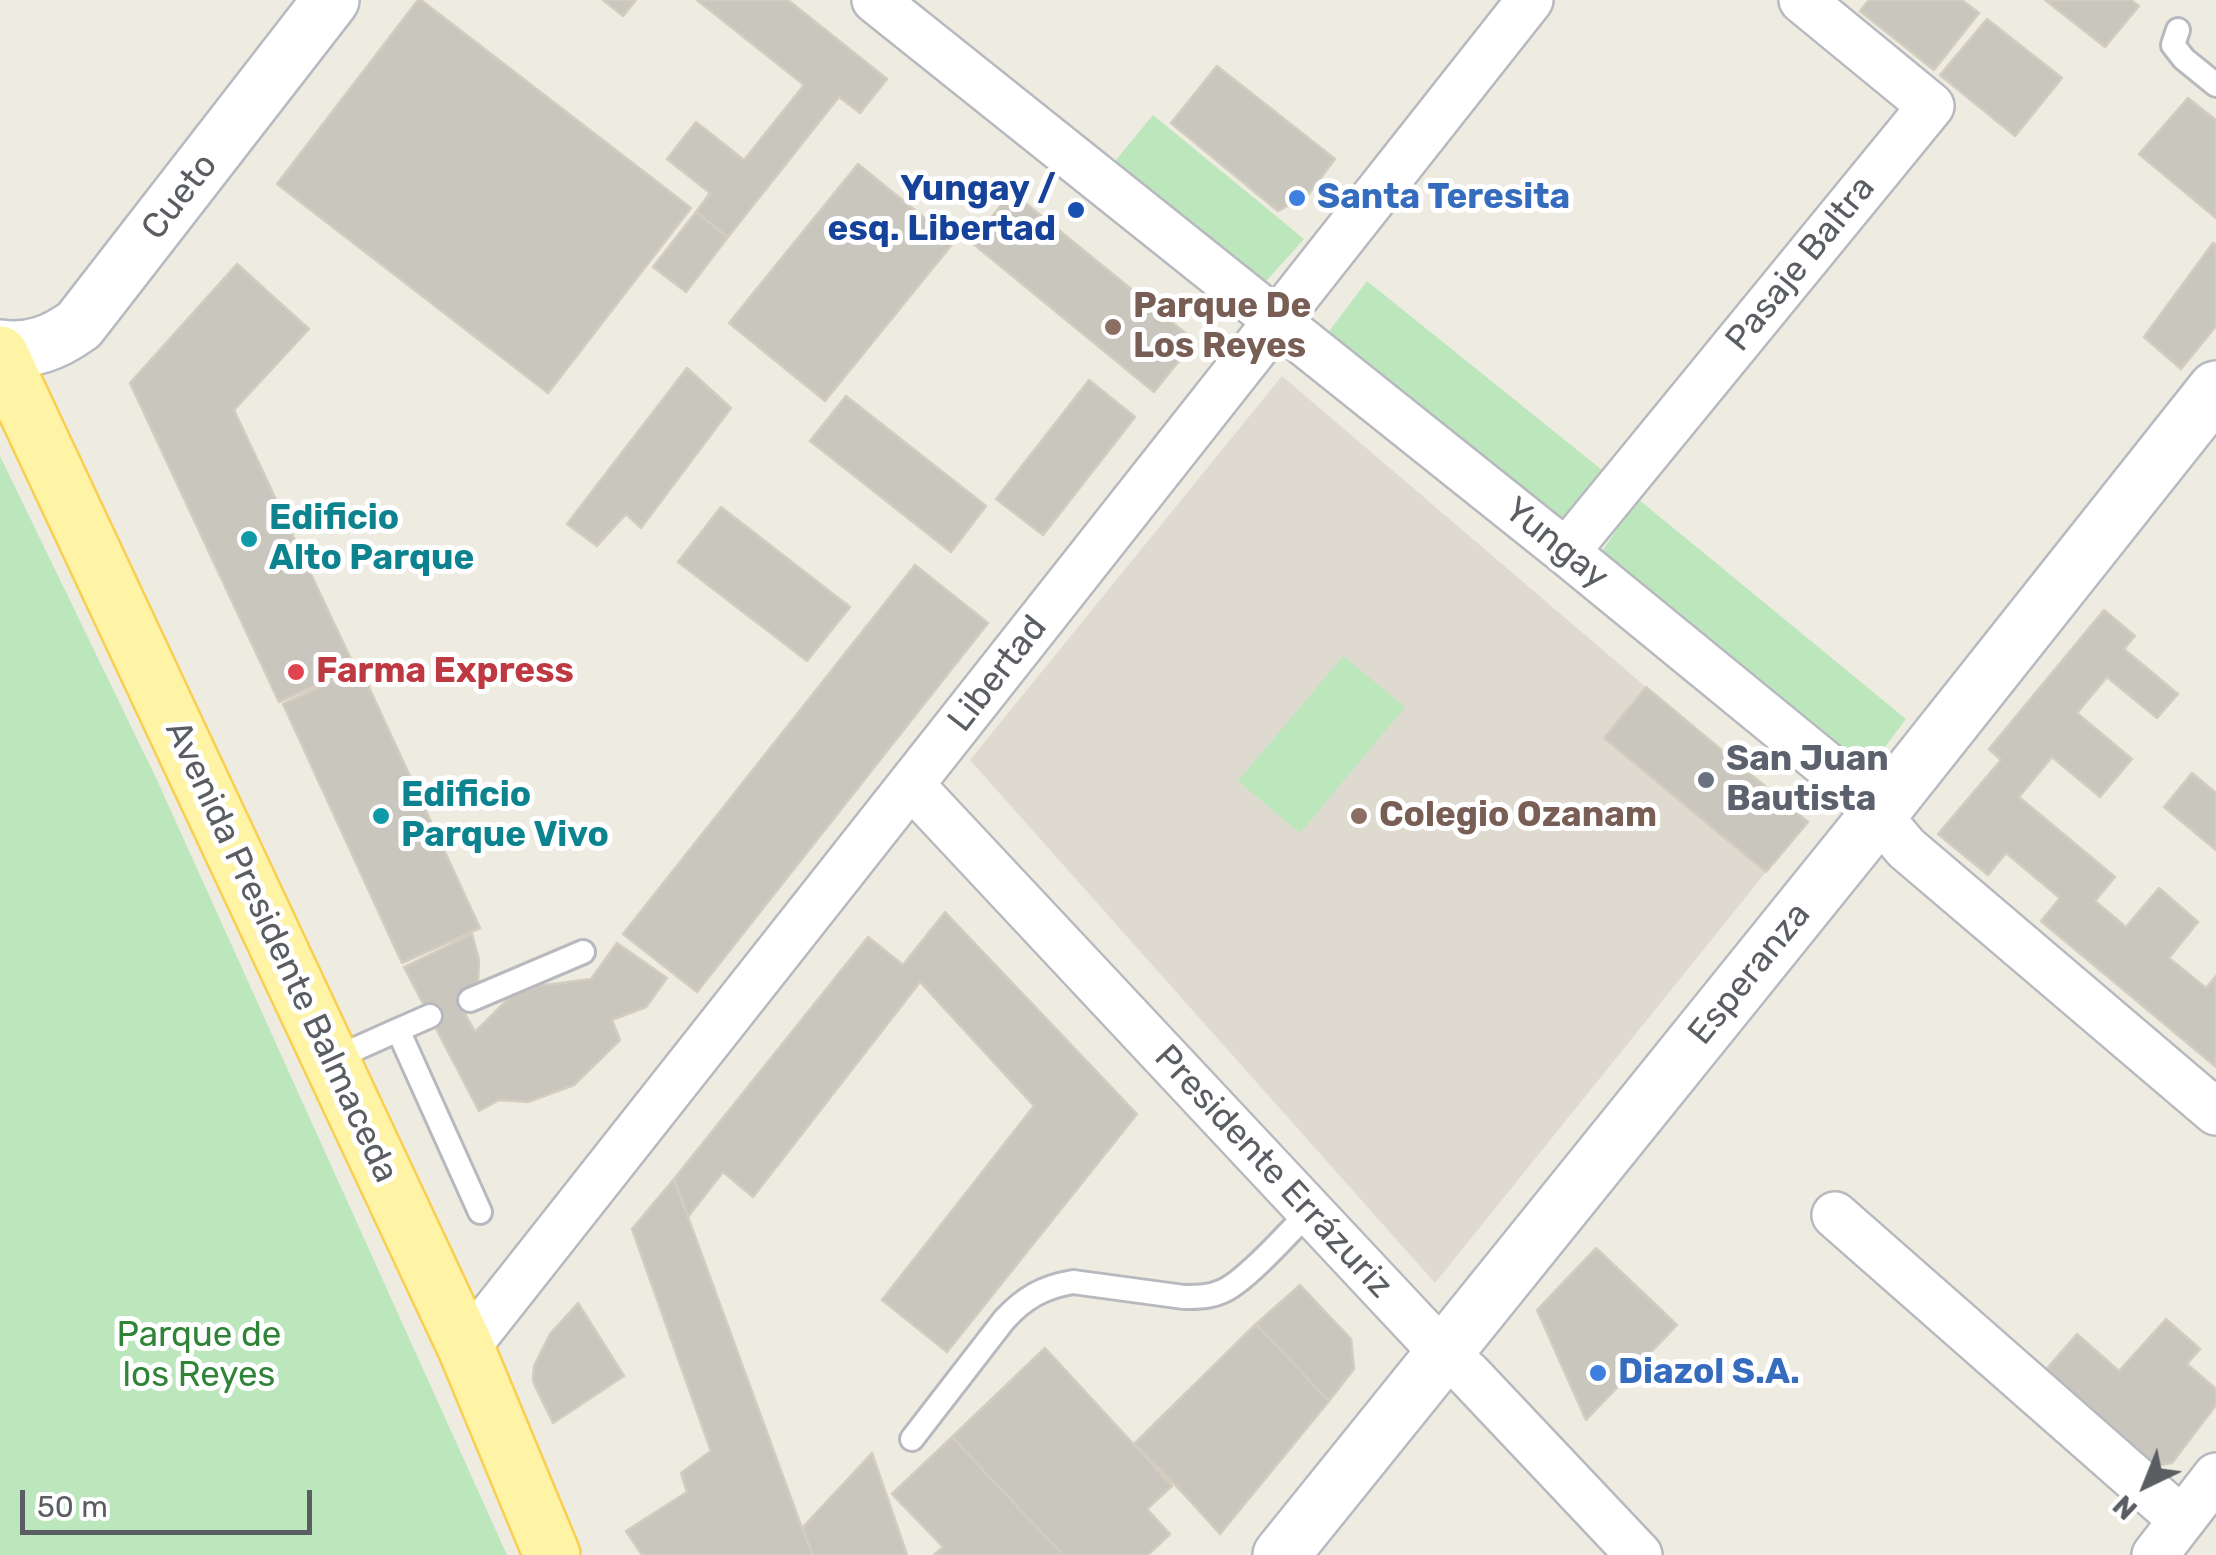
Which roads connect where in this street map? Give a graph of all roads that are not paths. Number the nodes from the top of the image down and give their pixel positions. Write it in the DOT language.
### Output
graph roads {
  1 [pos="331,0"];
  2 [pos="1530,0"];
  3 [pos="1802,0"];
  4 [pos="899,7"];
  5 [pos="2178,30"];
  6 [pos="2216,85"];
  7 [pos="1276,321"];
  8 [pos="0,351"];
  9 [pos="2216,389"];
  10 [pos="1566,552"];
  11 [pos="911,785"];
  12 [pos="1878,816"];
  13 [pos="583,952"];
  14 [pos="470,1000"];
  15 [pos="430,1016"];
  16 [pos="398,1030"];
  17 [pos="331,1060"];
  18 [pos="2216,1112"];
  19 [pos="1310,1211"];
  20 [pos="480,1212"];
  21 [pos="1836,1215"];
  22 [pos="466,1348"];
  23 [pos="1445,1352"];
  24 [pos="912,1439"];
  25 [pos="2216,1476"];
  26 [pos="2182,1520"];
  27 [pos="552,1555"];
  28 [pos="1281,1555"];
  29 [pos="1639,1555"];
  30 [pos="2155,1555"];
  1 -- 8 [label="main road, Cueto"];
  2 -- 7 [label="street, Libertad"];
  3 -- 10 [label="street, Pasaje Baltra"];
  4 -- 7 [label="street, Yungay"];
  5 -- 6 [label="lane"];
  7 -- 10 [label="street, Yungay"];
  7 -- 11 [label="street, Libertad"];
  8 -- 17 [label="main road, Avenida Presidente Balmaceda"];
  9 -- 12 [label="main road, Esperanza"];
  10 -- 12 [label="street, Yungay"];
  11 -- 19 [label="street, Presidente Errázuriz"];
  11 -- 22 [label="street, Libertad"];
  12 -- 18 [label="street, Yungay"];
  12 -- 23 [label="main road, Esperanza"];
  13 -- 14 [label="lane"];
  15 -- 16 [label="lane"];
  16 -- 17 [label="lane"];
  16 -- 20 [label="lane"];
  17 -- 22 [label="main road, Avenida Presidente Balmaceda"];
  19 -- 23 [label="street, Presidente Errázuriz"];
  19 -- 24 [label="lane"];
  21 -- 26 [label="street"];
  22 -- 27 [label="main road, Avenida Presidente Balmaceda"];
  23 -- 28 [label="main road, Esperanza"];
  23 -- 29 [label="street, Presidente Errázuriz"];
  25 -- 26 [label="street"];
  26 -- 30 [label="street"];
}
